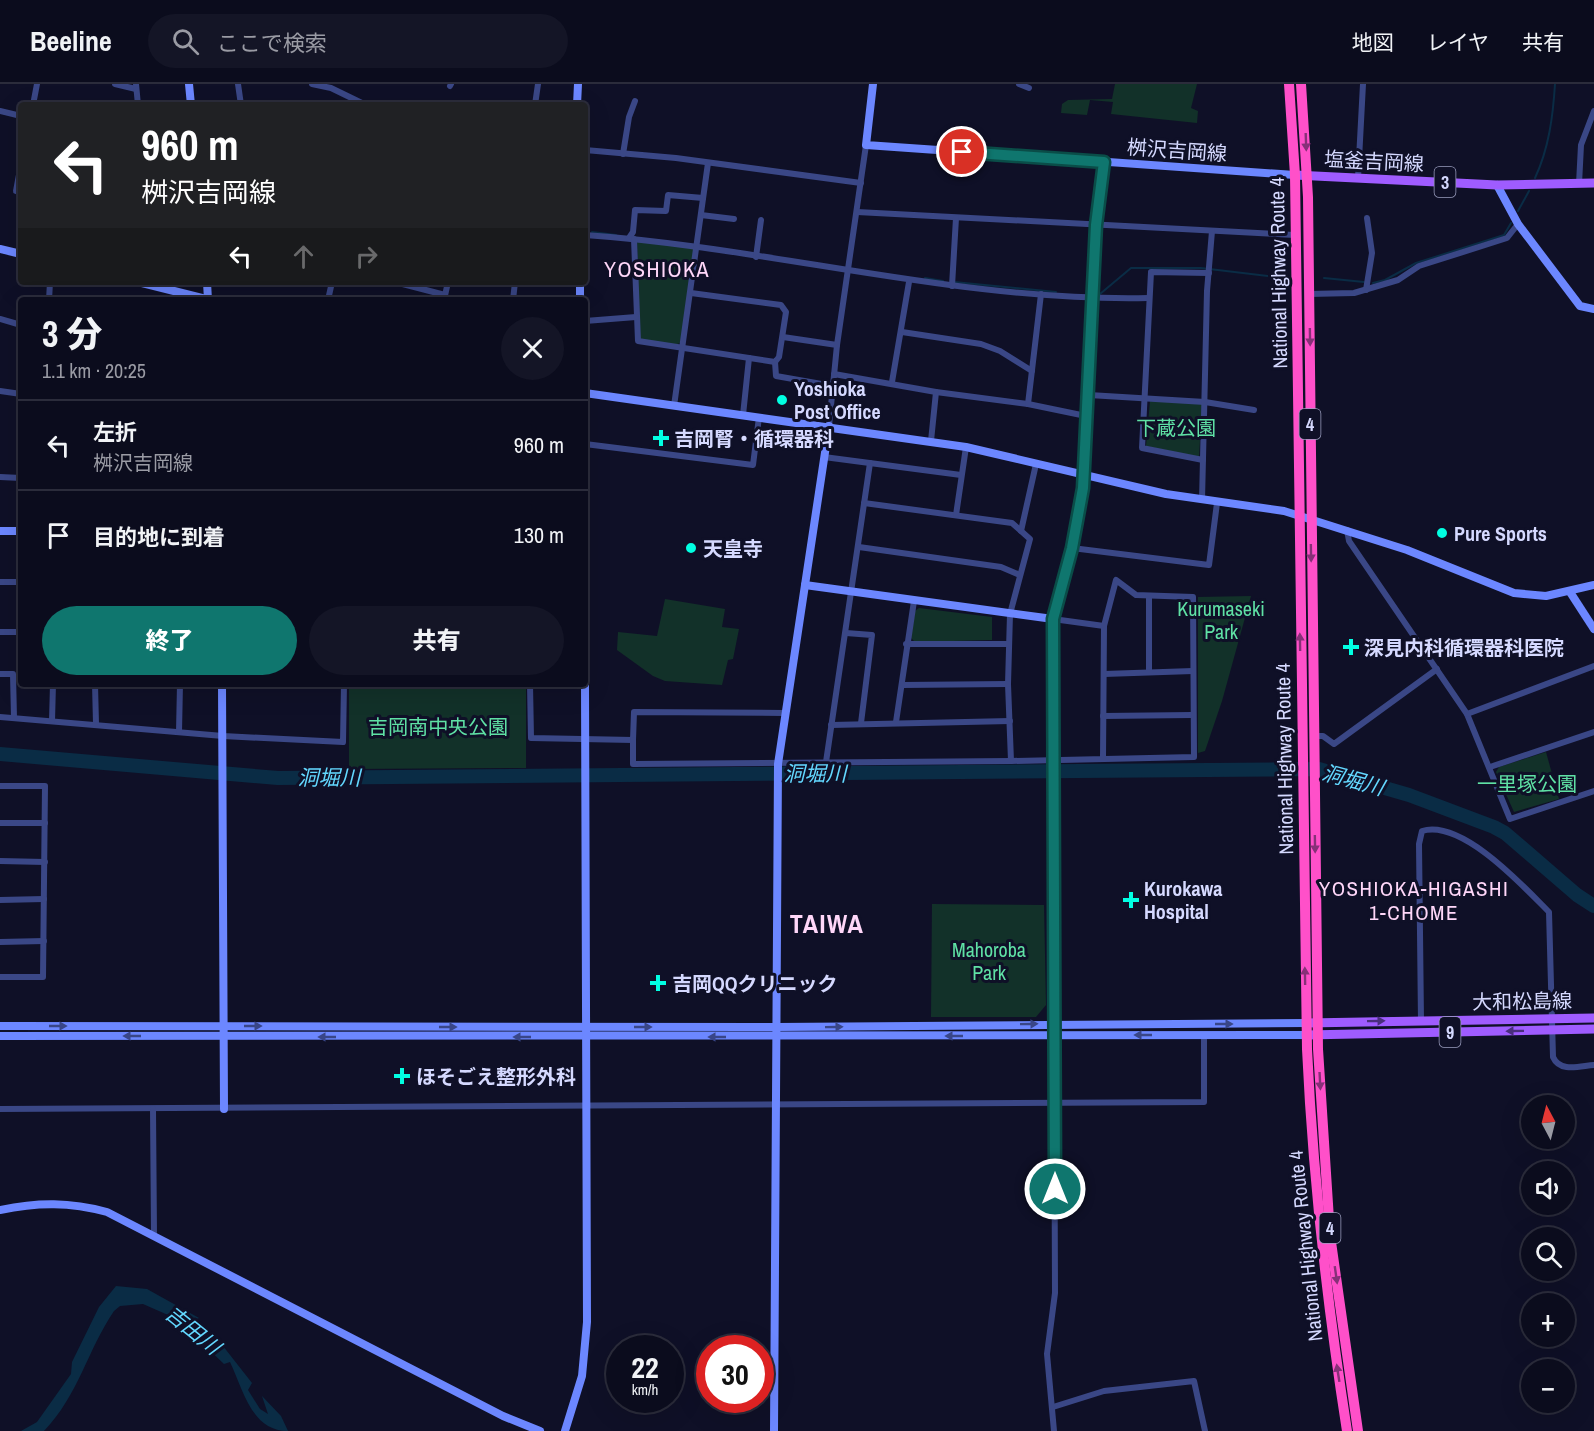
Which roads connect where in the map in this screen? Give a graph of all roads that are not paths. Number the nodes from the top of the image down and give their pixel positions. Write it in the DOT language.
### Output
graph roads {
  1 [pos="37,84"];
  2 [pos="115,84"];
  3 [pos="189,84"];
  4 [pos="238,84"];
  5 [pos="312,84"];
  6 [pos="538,84"];
  7 [pos="578,84"];
  8 [pos="873,84"];
  9 [pos="1018,84"];
  10 [pos="1289,84"];
  11 [pos="1301,84"];
  12 [pos="1363,84"];
  13 [pos="136,86"];
  14 [pos="1029,88"];
  15 [pos="635,101"];
  16 [pos="34,102"];
  17 [pos="138,102"];
  18 [pos="192,102"];
  19 [pos="241,102"];
  20 [pos="360,102"];
  21 [pos="535,102"];
  22 [pos="577,102"];
  23 [pos="0,111"];
  24 [pos="1594,111"];
  25 [pos="18,115"];
  26 [pos="866,145"];
  27 [pos="588,150"];
  28 [pos="623,154"];
  29 [pos="1104,162"];
  30 [pos="708,163"];
  31 [pos="1301,175"];
  32 [pos="1358,178"];
  33 [pos="861,183"];
  34 [pos="1594,183"];
  35 [pos="1579,184"];
  36 [pos="1497,185"];
  37 [pos="703,198"];
  38 [pos="857,212"];
  39 [pos="701,215"];
  40 [pos="956,218"];
  41 [pos="734,219"];
  42 [pos="1367,219"];
  43 [pos="761,220"];
  44 [pos="1518,224"];
  45 [pos="1096,225"];
  46 [pos="1212,231"];
  47 [pos="588,235"];
  48 [pos="1296,235"];
  49 [pos="631,237"];
  50 [pos="697,248"];
  51 [pos="0,249"];
  52 [pos="18,253"];
  53 [pos="756,257"];
  54 [pos="849,270"];
  55 [pos="1209,273"];
  56 [pos="909,282"];
  57 [pos="150,285"];
  58 [pos="404,285"];
  59 [pos="952,285"];
  60 [pos="1366,290"];
  61 [pos="691,293"];
  62 [pos="1041,294"];
  63 [pos="1309,294"];
  64 [pos="197,297"];
  65 [pos="442,297"];
  66 [pos="1149,298"];
  67 [pos="1093,300"];
  68 [pos="1594,309"];
  69 [pos="636,317"];
  70 [pos="0,319"];
  71 [pos="588,321"];
  72 [pos="18,324"];
  73 [pos="902,332"];
  74 [pos="783,337"];
  75 [pos="837,345"];
  76 [pos="683,349"];
  77 [pos="749,358"];
  78 [pos="775,362"];
  79 [pos="1032,371"];
  80 [pos="834,374"];
  81 [pos="892,382"];
  82 [pos="833,386"];
  83 [pos="0,391"];
  84 [pos="936,392"];
  85 [pos="588,393"];
  86 [pos="18,394"];
  87 [pos="1089,394"];
  88 [pos="1144,397"];
  89 [pos="1205,402"];
  90 [pos="1028,404"];
  91 [pos="674,406"];
  92 [pos="1254,410"];
  93 [pos="743,415"];
  94 [pos="1086,416"];
  95 [pos="759,417"];
  96 [pos="829,426"];
  97 [pos="931,441"];
  98 [pos="588,444"];
  99 [pos="966,447"];
  100 [pos="824,457"];
  101 [pos="1203,460"];
  102 [pos="870,463"];
  103 [pos="1036,464"];
  104 [pos="961,475"];
  105 [pos="1083,475"];
  106 [pos="0,477"];
  107 [pos="18,478"];
  108 [pos="1202,500"];
  109 [pos="864,502"];
  110 [pos="1217,503"];
  111 [pos="956,515"];
  112 [pos="1298,516"];
  113 [pos="1311,519"];
  114 [pos="1347,529"];
  115 [pos="0,531"];
  116 [pos="18,531"];
  117 [pos="1021,531"];
  118 [pos="859,547"];
  119 [pos="1072,548"];
  120 [pos="1020,575"];
  121 [pos="0,582"];
  122 [pos="18,582"];
  123 [pos="804,585"];
  124 [pos="1594,585"];
  125 [pos="852,591"];
  126 [pos="1570,592"];
  127 [pos="1149,597"];
  128 [pos="914,601"];
  129 [pos="1010,614"];
  130 [pos="1053,619"];
  131 [pos="1104,626"];
  132 [pos="1594,629"];
  133 [pos="0,632"];
  134 [pos="18,632"];
  135 [pos="846,633"];
  136 [pos="906,644"];
  137 [pos="1008,644"];
  138 [pos="1594,666"];
  139 [pos="1437,669"];
  140 [pos="1193,671"];
  141 [pos="1149,672"];
  142 [pos="0,674"];
  143 [pos="1104,674"];
  144 [pos="1008,684"];
  145 [pos="902,685"];
  146 [pos="53,687"];
  147 [pos="95,687"];
  148 [pos="180,687"];
  149 [pos="222,687"];
  150 [pos="344,687"];
  151 [pos="530,687"];
  152 [pos="585,687"];
  153 [pos="784,713"];
  154 [pos="1467,714"];
  155 [pos="1192,715"];
  156 [pos="1103,716"];
  157 [pos="0,717"];
  158 [pos="14,718"];
  159 [pos="52,721"];
  160 [pos="896,722"];
  161 [pos="1010,722"];
  162 [pos="861,723"];
  163 [pos="96,724"];
  164 [pos="831,725"];
  165 [pos="179,732"];
  166 [pos="1594,732"];
  167 [pos="222,736"];
  168 [pos="1314,736"];
  169 [pos="586,739"];
  170 [pos="633,740"];
  171 [pos="1103,758"];
  172 [pos="1053,760"];
  173 [pos="1011,761"];
  174 [pos="826,762"];
  175 [pos="1308,764"];
  176 [pos="1490,767"];
  177 [pos="778,768"];
  178 [pos="0,786"];
  179 [pos="1594,791"];
  180 [pos="0,824"];
  181 [pos="45,824"];
  182 [pos="0,861"];
  183 [pos="45,862"];
  184 [pos="44,899"];
  185 [pos="0,900"];
  186 [pos="44,940"];
  187 [pos="0,942"];
  188 [pos="0,977"];
  189 [pos="1594,1018"];
  190 [pos="1553,1019"];
  191 [pos="1421,1021"];
  192 [pos="1312,1023"];
  193 [pos="1054,1024"];
  194 [pos="0,1026"];
  195 [pos="223,1026"];
  196 [pos="587,1027"];
  197 [pos="776,1028"];
  198 [pos="1594,1029"];
  199 [pos="1552,1030"];
  200 [pos="1054,1035"];
  201 [pos="1203,1035"];
  202 [pos="1312,1035"];
  203 [pos="0,1036"];
  204 [pos="223,1036"];
  205 [pos="588,1037"];
  206 [pos="775,1037"];
  207 [pos="1594,1065"];
  208 [pos="1055,1102"];
  209 [pos="588,1105"];
  210 [pos="776,1105"];
  211 [pos="0,1109"];
  212 [pos="153,1109"];
  213 [pos="224,1109"];
  214 [pos="0,1210"];
  215 [pos="154,1235"];
  216 [pos="1053,1407"];
  217 [pos="540,1431"];
  218 [pos="565,1431"];
  219 [pos="774,1431"];
  220 [pos="1054,1431"];
  221 [pos="1205,1431"];
  222 [pos="1347,1431"];
  223 [pos="1358,1431"];
  1 -- 16 [label="street"];
  2 -- 13 [label="street"];
  3 -- 18 [label="street"];
  4 -- 19 [label="street"];
  5 -- 20 [label="street"];
  6 -- 21 [label="street"];
  7 -- 22 [label="street"];
  8 -- 26 [label="street"];
  9 -- 14 [label="street"];
  10 -- 31 [label="highway, National Highway Route 4 / 4"];
  11 -- 31 [label="highway, National Highway Route 4 / 4, one-way"];
  12 -- 32 [label="street"];
  13 -- 17 [label="street"];
  15 -- 28 [label="street"];
  23 -- 25 [label="street"];
  24 -- 35 [label="street"];
  26 -- 29 [label="street, 桝沢吉岡線"];
  26 -- 33 [label="street"];
  27 -- 28 [label="street"];
  28 -- 30 [label="street"];
  29 -- 31 [label="street, 桝沢吉岡線"];
  29 -- 45 [label="street"];
  30 -- 33 [label="street"];
  30 -- 37 [label="street"];
  31 -- 32 [label="main road, 塩釜吉岡線 / 3"];
  31 -- 48 [label="highway, National Highway Route 4 / 4"];
  31 -- 63 [label="highway, National Highway Route 4 / 4"];
  32 -- 36 [label="main road, 塩釜吉岡線 / 3"];
  33 -- 38 [label="street"];
  34 -- 35 [label="main road, 塩釜吉岡線 / 3"];
  35 -- 36 [label="main road, 塩釜吉岡線 / 3"];
  36 -- 44 [label="street"];
  37 -- 39 [label="street"];
  37 -- 49 [label="street"];
  38 -- 40 [label="street"];
  38 -- 54 [label="street"];
  39 -- 41 [label="street"];
  39 -- 50 [label="street"];
  40 -- 45 [label="street"];
  40 -- 59 [label="street"];
  42 -- 60 [label="street"];
  43 -- 53 [label="street"];
  44 -- 60 [label="street"];
  44 -- 68 [label="street"];
  45 -- 46 [label="street"];
  45 -- 67 [label="street"];
  46 -- 48 [label="street"];
  46 -- 55 [label="street"];
  47 -- 49 [label="street"];
  48 -- 112 [label="highway, National Highway Route 4 / 4"];
  49 -- 50 [label="street"];
  49 -- 69 [label="street"];
  50 -- 53 [label="street"];
  50 -- 61 [label="street"];
  51 -- 52 [label="street"];
  53 -- 54 [label="street"];
  54 -- 56 [label="street"];
  54 -- 75 [label="street"];
  55 -- 66 [label="street"];
  55 -- 89 [label="street"];
  56 -- 59 [label="street"];
  56 -- 73 [label="street"];
  57 -- 64 [label="street"];
  58 -- 65 [label="street"];
  59 -- 62 [label="street"];
  60 -- 63 [label="street"];
  61 -- 74 [label="street"];
  61 -- 76 [label="street"];
  62 -- 67 [label="street"];
  62 -- 79 [label="street"];
  63 -- 113 [label="highway, National Highway Route 4 / 4, one-way"];
  66 -- 67 [label="street"];
  66 -- 88 [label="street"];
  67 -- 87 [label="street"];
  69 -- 71 [label="street"];
  69 -- 76 [label="street"];
  70 -- 72 [label="street"];
  73 -- 79 [label="street"];
  73 -- 81 [label="street"];
  74 -- 75 [label="street"];
  74 -- 78 [label="street"];
  75 -- 80 [label="street"];
  76 -- 77 [label="street"];
  76 -- 91 [label="street"];
  77 -- 78 [label="street"];
  77 -- 93 [label="street"];
  78 -- 82 [label="street"];
  79 -- 90 [label="street"];
  80 -- 81 [label="street"];
  80 -- 82 [label="street"];
  81 -- 84 [label="street"];
  82 -- 96 [label="street"];
  83 -- 86 [label="street"];
  84 -- 90 [label="street"];
  84 -- 97 [label="street"];
  85 -- 91 [label="street"];
  87 -- 88 [label="street"];
  87 -- 94 [label="street"];
  88 -- 89 [label="street"];
  88 -- 101 [label="street"];
  89 -- 92 [label="street"];
  89 -- 101 [label="street"];
  90 -- 94 [label="street"];
  91 -- 93 [label="street"];
  93 -- 95 [label="street"];
  94 -- 105 [label="street"];
  95 -- 96 [label="street"];
  95 -- 98 [label="street"];
  96 -- 97 [label="street"];
  96 -- 100 [label="street"];
  97 -- 99 [label="street"];
  99 -- 103 [label="street"];
  99 -- 104 [label="street"];
  100 -- 102 [label="street"];
  100 -- 123 [label="street"];
  101 -- 108 [label="street"];
  102 -- 104 [label="street"];
  102 -- 109 [label="street"];
  103 -- 105 [label="street"];
  103 -- 117 [label="street"];
  104 -- 111 [label="street"];
  105 -- 108 [label="street"];
  105 -- 119 [label="street"];
  106 -- 107 [label="street"];
  108 -- 110 [label="street"];
  109 -- 111 [label="street"];
  109 -- 118 [label="street"];
  110 -- 112 [label="street"];
  110 -- 119 [label="street"];
  111 -- 117 [label="street"];
  112 -- 113 [label="street"];
  175 -- 112 [label="highway, National Highway Route 4 / 4, one-way"];
  113 -- 114 [label="street"];
  113 -- 168 [label="highway, National Highway Route 4 / 4, one-way"];
  114 -- 126 [label="street"];
  114 -- 139 [label="street"];
  115 -- 116 [label="street"];
  117 -- 120 [label="street"];
  118 -- 120 [label="street"];
  118 -- 125 [label="street"];
  119 -- 130 [label="street"];
  120 -- 129 [label="street"];
  121 -- 122 [label="street"];
  123 -- 125 [label="street"];
  123 -- 153 [label="street"];
  124 -- 126 [label="street"];
  125 -- 128 [label="street"];
  125 -- 135 [label="street"];
  126 -- 132 [label="street"];
  127 -- 131 [label="street"];
  127 -- 140 [label="street"];
  127 -- 141 [label="street"];
  128 -- 129 [label="street"];
  128 -- 136 [label="street"];
  129 -- 130 [label="street"];
  129 -- 137 [label="street"];
  130 -- 131 [label="street"];
  130 -- 172 [label="street"];
  131 -- 143 [label="street"];
  133 -- 134 [label="street"];
  135 -- 162 [label="street"];
  135 -- 164 [label="street"];
  136 -- 137 [label="street"];
  136 -- 145 [label="street"];
  137 -- 144 [label="street"];
  138 -- 154 [label="street"];
  139 -- 154 [label="street"];
  139 -- 168 [label="street"];
  140 -- 141 [label="street"];
  140 -- 155 [label="street"];
  141 -- 143 [label="street"];
  142 -- 158 [label="street"];
  143 -- 156 [label="street"];
  144 -- 145 [label="street"];
  144 -- 161 [label="street"];
  145 -- 160 [label="street"];
  146 -- 159 [label="street"];
  147 -- 163 [label="street"];
  148 -- 165 [label="street"];
  149 -- 167 [label="street"];
  150 -- 167 [label="street"];
  151 -- 169 [label="street"];
  152 -- 169 [label="street"];
  153 -- 170 [label="street"];
  153 -- 177 [label="street"];
  154 -- 176 [label="street"];
  155 -- 156 [label="street"];
  155 -- 171 [label="street"];
  156 -- 171 [label="street"];
  157 -- 158 [label="street"];
  158 -- 159 [label="street"];
  159 -- 163 [label="street"];
  160 -- 161 [label="street"];
  160 -- 162 [label="street"];
  161 -- 173 [label="street"];
  162 -- 164 [label="street"];
  163 -- 165 [label="street"];
  164 -- 174 [label="street"];
  165 -- 167 [label="street"];
  166 -- 176 [label="street"];
  167 -- 195 [label="street"];
  168 -- 175 [label="highway, National Highway Route 4 / 4"];
  169 -- 170 [label="street"];
  169 -- 196 [label="street"];
  170 -- 177 [label="street"];
  171 -- 172 [label="street"];
  172 -- 173 [label="street"];
  172 -- 193 [label="street"];
  173 -- 174 [label="street"];
  174 -- 177 [label="street"];
  175 -- 192 [label="highway, National Highway Route 4 / 4"];
  176 -- 179 [label="street"];
  177 -- 197 [label="street"];
  178 -- 181 [label="street"];
  180 -- 181 [label="street"];
  181 -- 183 [label="street"];
  182 -- 183 [label="street"];
  183 -- 184 [label="street"];
  184 -- 185 [label="street"];
  184 -- 186 [label="street"];
  186 -- 187 [label="street"];
  186 -- 188 [label="street"];
  189 -- 190 [label="main road, 大和松島線 / 9"];
  190 -- 191 [label="main road, 大和松島線 / 9"];
  190 -- 191 [label="street"];
  190 -- 199 [label="street"];
  192 -- 191 [label="main road, 大和松島線 / 9, one-way"];
  193 -- 192 [label="street, one-way"];
  192 -- 202 [label="highway, National Highway Route 4 / 4"];
  197 -- 193 [label="street, one-way"];
  193 -- 200 [label="street"];
  194 -- 195 [label="street, one-way"];
  195 -- 196 [label="street, one-way"];
  195 -- 204 [label="street"];
  196 -- 197 [label="street, one-way"];
  196 -- 205 [label="street"];
  197 -- 206 [label="street"];
  198 -- 199 [label="main road, 大和松島線 / 9"];
  199 -- 202 [label="main road, 大和松島線 / 9, one-way"];
  199 -- 207 [label="street"];
  201 -- 200 [label="street, one-way"];
  200 -- 206 [label="street, one-way"];
  200 -- 208 [label="street"];
  201 -- 202 [label="street"];
  201 -- 208 [label="street"];
  222 -- 202 [label="highway, National Highway Route 4 / 4, one-way"];
  202 -- 223 [label="highway, National Highway Route 4 / 4, one-way"];
  204 -- 203 [label="street, one-way"];
  205 -- 204 [label="street, one-way"];
  204 -- 213 [label="street"];
  206 -- 205 [label="street, one-way"];
  205 -- 209 [label="street"];
  206 -- 210 [label="street"];
  208 -- 210 [label="street"];
  208 -- 216 [label="street"];
  209 -- 210 [label="street"];
  209 -- 213 [label="street"];
  209 -- 218 [label="street"];
  210 -- 219 [label="street"];
  211 -- 212 [label="street"];
  212 -- 213 [label="street"];
  212 -- 215 [label="street"];
  214 -- 215 [label="street"];
  215 -- 217 [label="street"];
  216 -- 220 [label="street"];
  216 -- 221 [label="street"];
}
